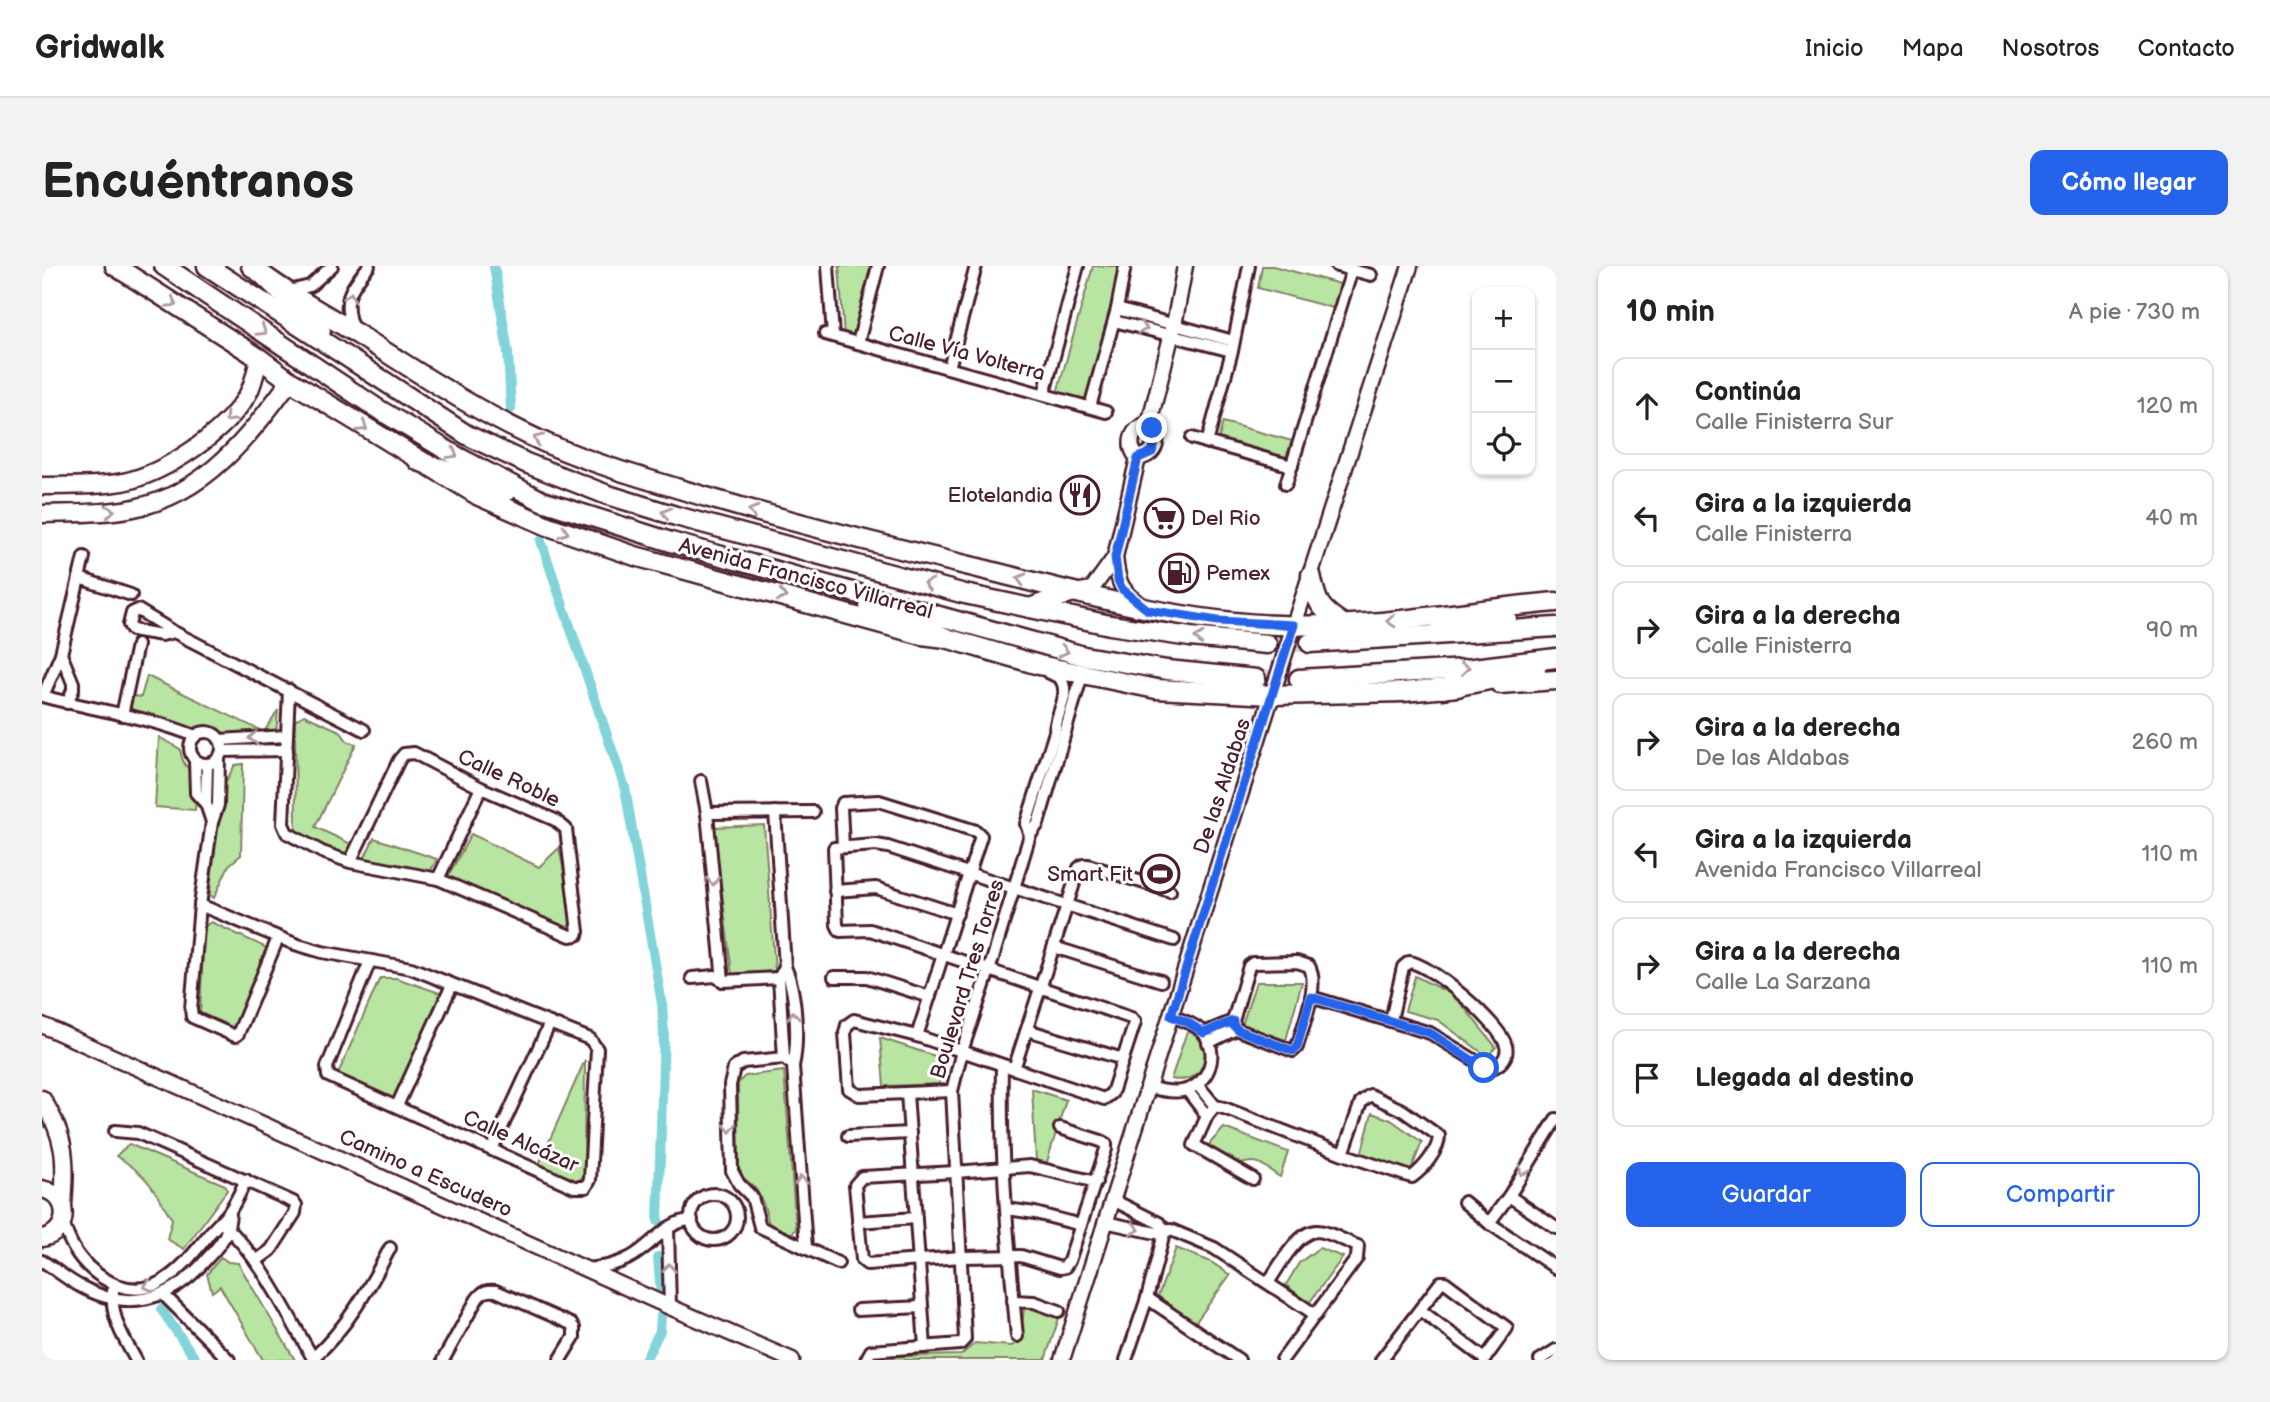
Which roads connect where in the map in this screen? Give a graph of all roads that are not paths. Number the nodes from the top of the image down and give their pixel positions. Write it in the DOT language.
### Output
graph roads {
  1 [pos="115,266"];
  2 [pos="164,266"];
  3 [pos="207,266"];
  4 [pos="332,266"];
  5 [pos="369,266"];
  6 [pos="828,266"];
  7 [pos="878,266"];
  8 [pos="976,266"];
  9 [pos="1078,266"];
  10 [pos="1125,266"];
  11 [pos="1185,266"];
  12 [pos="1249,266"];
  13 [pos="1337,266"];
  14 [pos="1410,266"];
  15 [pos="1352,270"];
  16 [pos="257,271"];
  17 [pos="1371,275"];
  18 [pos="289,292"];
  19 [pos="1117,309"];
  20 [pos="1114,321"];
  21 [pos="1173,330"];
  22 [pos="354,332"];
  23 [pos="858,343"];
  24 [pos="1233,346"];
  25 [pos="259,358"];
  26 [pos="354,361"];
  27 [pos="949,368"];
  28 [pos="290,381"];
  29 [pos="1044,394"];
  30 [pos="1090,407"];
  31 [pos="1106,412"];
  32 [pos="1149,424"];
  33 [pos="1192,438"];
  34 [pos="1208,443"];
  35 [pos="1138,458"];
  36 [pos="418,460"];
  37 [pos="1292,466"];
  38 [pos="1286,484"];
  39 [pos="42,486"];
  40 [pos="542,501"];
  41 [pos="42,513"];
  42 [pos="1115,557"];
  43 [pos="84,558"];
  44 [pos="1311,575"];
  45 [pos="794,577"];
  46 [pos="79,578"];
  47 [pos="1073,592"];
  48 [pos="131,595"];
  49 [pos="1556,602"];
  50 [pos="1029,608"];
  51 [pos="1148,610"];
  52 [pos="1436,618"];
  53 [pos="1556,621"];
  54 [pos="1343,624"];
  55 [pos="1294,625"];
  56 [pos="1556,627"];
  57 [pos="174,632"];
  58 [pos="946,638"];
  59 [pos="1310,643"];
  60 [pos="1267,644"];
  61 [pos="137,645"];
  62 [pos="61,654"];
  63 [pos="1556,658"];
  64 [pos="1038,665"];
  65 [pos="1556,666"];
  66 [pos="1082,675"];
  67 [pos="1256,679"];
  68 [pos="1299,679"];
  69 [pos="1556,680"];
  70 [pos="1443,689"];
  71 [pos="289,690"];
  72 [pos="1273,695"];
  73 [pos="43,696"];
  74 [pos="67,703"];
  75 [pos="122,715"];
  76 [pos="365,730"];
  77 [pos="1060,734"];
  78 [pos="195,736"];
  79 [pos="286,736"];
  80 [pos="220,750"];
  81 [pos="286,750"];
  82 [pos="195,760"];
  83 [pos="207,764"];
  84 [pos="701,781"];
  85 [pos="481,788"];
  86 [pos="206,804"];
  87 [pos="775,812"];
  88 [pos="813,812"];
  89 [pos="707,813"];
  90 [pos="212,822"];
  91 [pos="843,846"];
  92 [pos="350,862"];
  93 [pos="970,873"];
  94 [pos="438,879"];
  95 [pos="1014,888"];
  96 [pos="835,891"];
  97 [pos="1170,891"];
  98 [pos="200,905"];
  99 [pos="1067,905"];
  100 [pos="957,915"];
  101 [pos="278,938"];
  102 [pos="1174,940"];
  103 [pos="1054,947"];
  104 [pos="943,955"];
  105 [pos="370,961"];
  106 [pos="785,967"];
  107 [pos="989,971"];
  108 [pos="834,977"];
  109 [pos="692,978"];
  110 [pos="779,978"];
  111 [pos="723,981"];
  112 [pos="1161,981"];
  113 [pos="452,985"];
  114 [pos="1041,987"];
  115 [pos="930,997"];
  116 [pos="1311,997"];
  117 [pos="1171,1016"];
  118 [pos="1391,1020"];
  119 [pos="1235,1022"];
  120 [pos="550,1023"];
  121 [pos="42,1025"];
  122 [pos="1027,1030"];
  123 [pos="917,1036"];
  124 [pos="1206,1038"];
  125 [pos="962,1051"];
  126 [pos="1123,1059"];
  127 [pos="788,1062"];
  128 [pos="1002,1065"];
  129 [pos="1014,1069"];
  130 [pos="1149,1087"];
  131 [pos="1192,1087"];
  132 [pos="952,1091"];
  133 [pos="907,1093"];
  134 [pos="42,1099"];
  135 [pos="397,1106"];
  136 [pos="1215,1107"];
  137 [pos="1206,1116"];
  138 [pos="1554,1126"];
  139 [pos="1060,1128"];
  140 [pos="115,1131"];
  141 [pos="909,1133"];
  142 [pos="848,1136"];
  143 [pos="492,1149"];
  144 [pos="1343,1154"];
  145 [pos="1004,1167"];
  146 [pos="956,1172"];
  147 [pos="912,1174"];
  148 [pos="1253,1179"];
  149 [pos="246,1180"];
  150 [pos="1096,1182"];
  151 [pos="741,1187"];
  152 [pos="42,1189"];
  153 [pos="1509,1196"];
  154 [pos="730,1200"];
  155 [pos="1113,1200"];
  156 [pos="1464,1202"];
  157 [pos="1007,1209"];
  158 [pos="230,1212"];
  159 [pos="756,1213"];
  160 [pos="63,1214"];
  161 [pos="737,1214"];
  162 [pos="916,1218"];
  163 [pos="692,1220"];
  164 [pos="219,1221"];
  165 [pos="858,1222"];
  166 [pos="1105,1223"];
  167 [pos="1489,1223"];
  168 [pos="1081,1225"];
  169 [pos="668,1228"];
  170 [pos="1556,1228"];
  171 [pos="229,1230"];
  172 [pos="1165,1230"];
  173 [pos="42,1238"];
  174 [pos="390,1248"];
  175 [pos="806,1248"];
  176 [pos="1008,1256"];
  177 [pos="961,1257"];
  178 [pos="919,1260"];
  179 [pos="42,1261"];
  180 [pos="256,1261"];
  181 [pos="838,1263"];
  182 [pos="182,1268"];
  183 [pos="1556,1268"];
  184 [pos="587,1269"];
  185 [pos="189,1279"];
  186 [pos="1268,1283"];
  187 [pos="114,1284"];
  188 [pos="163,1294"];
  189 [pos="112,1298"];
  190 [pos="1147,1298"];
  191 [pos="1013,1301"];
  192 [pos="670,1307"];
  193 [pos="922,1307"];
  194 [pos="858,1310"];
  195 [pos="1420,1310"];
  196 [pos="1059,1311"];
  197 [pos="1316,1315"];
  198 [pos="1017,1336"];
  199 [pos="925,1347"];
  200 [pos="1556,1350"];
  201 [pos="314,1359"];
  202 [pos="1485,1359"];
  203 [pos="136,1360"];
  204 [pos="229,1360"];
  205 [pos="443,1360"];
  206 [pos="559,1360"];
  207 [pos="792,1360"];
  208 [pos="866,1360"];
  209 [pos="1062,1360"];
  210 [pos="1126,1360"];
  211 [pos="1239,1360"];
  212 [pos="1282,1360"];
  213 [pos="1381,1360"];
  214 [pos="1540,1360"];
  1 -- 25 [label="main road, Avenida Francisco Villarreal, one-way"];
  2 -- 40 [label="main road, Avenida Francisco Villarreal, one-way"];
  3 -- 26 [label="main road, Avenida Francisco Villarreal"];
  4 -- 18 [label="street"];
  22 -- 5 [label="street, one-way"];
  6 -- 23 [label="street, Calle Vía Volterra"];
  7 -- 23 [label="street"];
  8 -- 27 [label="street"];
  9 -- 29 [label="street"];
  10 -- 19 [label="street"];
  11 -- 21 [label="street"];
  12 -- 24 [label="street"];
  13 -- 15 [label="street"];
  14 -- 44 [label="street, De las Aldabas"];
  15 -- 17 [label="street"];
  15 -- 37 [label="street"];
  16 -- 18 [label="main road"];
  16 -- 26 [label="main road"];
  18 -- 22 [label="main road"];
  19 -- 20 [label="street"];
  19 -- 21 [label="street"];
  20 -- 21 [label="street, one-way"];
  20 -- 30 [label="street"];
  21 -- 24 [label="street"];
  21 -- 32 [label="street"];
  47 -- 22 [label="main road, one-way"];
  23 -- 27 [label="street, Calle Vía Volterra"];
  24 -- 34 [label="street"];
  25 -- 28 [label="main road, Avenida Francisco Villarreal"];
  25 -- 39 [label="main road, one-way"];
  50 -- 26 [label="main road, Avenida Francisco Villarreal, one-way"];
  27 -- 29 [label="street, Calle Vía Volterra"];
  28 -- 36 [label="main road, Avenida Francisco Villarreal, one-way"];
  41 -- 28 [label="main road, one-way"];
  29 -- 30 [label="street, Calle Vía Volterra"];
  30 -- 31 [label="street, Calle Vía Volterra"];
  32 -- 35 [label="street"];
  32 -- 35 [label="street"];
  33 -- 34 [label="street"];
  34 -- 37 [label="street"];
  35 -- 42 [label="street"];
  36 -- 40 [label="main road"];
  36 -- 58 [label="main road, Avenida Francisco Villarreal, one-way"];
  37 -- 38 [label="street"];
  40 -- 45 [label="main road, Avenida Francisco Villarreal"];
  42 -- 47 [label="street"];
  42 -- 51 [label="street"];
  43 -- 46 [label="street"];
  44 -- 54 [label="main road"];
  44 -- 55 [label="street, De las Aldabas"];
  45 -- 58 [label="main road"];
  45 -- 67 [label="main road, Avenida Francisco Villarreal, one-way"];
  46 -- 48 [label="street"];
  46 -- 62 [label="street"];
  47 -- 50 [label="main road"];
  47 -- 51 [label="main road"];
  49 -- 52 [label="main road"];
  60 -- 50 [label="main road, Avenida Francisco Villarreal, one-way"];
  51 -- 55 [label="main road"];
  52 -- 53 [label="main road"];
  52 -- 54 [label="main road, one-way"];
  54 -- 55 [label="main road"];
  55 -- 72 [label="street, De las Aldabas"];
  56 -- 59 [label="main road"];
  57 -- 71 [label="street"];
  58 -- 64 [label="main road, Avenida Francisco Villarreal"];
  61 -- 75 [label="street"];
  62 -- 73 [label="street"];
  62 -- 74 [label="street"];
  68 -- 63 [label="main road, one-way"];
  64 -- 66 [label="main road, Avenida Francisco Villarreal"];
  64 -- 77 [label="street"];
  65 -- 70 [label="main road"];
  66 -- 72 [label="main road, Avenida Francisco Villarreal"];
  66 -- 77 [label="street, Boulevard Tres Torres"];
  69 -- 70 [label="main road, Avenida Francisco Villarreal"];
  70 -- 72 [label="main road, Avenida Francisco Villarreal"];
  71 -- 76 [label="street"];
  71 -- 79 [label="street"];
  72 -- 117 [label="street, De las Aldabas"];
  73 -- 74 [label="street"];
  74 -- 75 [label="street"];
  75 -- 78 [label="street"];
  77 -- 95 [label="street, Boulevard Tres Torres"];
  78 -- 80 [label="street"];
  78 -- 82 [label="street"];
  79 -- 80 [label="street, one-way"];
  79 -- 81 [label="street"];
  80 -- 81 [label="street"];
  80 -- 83 [label="street"];
  80 -- 90 [label="street"];
  81 -- 92 [label="street"];
  82 -- 83 [label="street"];
  82 -- 86 [label="street"];
  83 -- 86 [label="street"];
  84 -- 89 [label="street"];
  85 -- 92 [label="street, Calle Roble"];
  85 -- 94 [label="street"];
  85 -- 94 [label="street, Calle Roble"];
  86 -- 90 [label="street"];
  87 -- 88 [label="street"];
  87 -- 89 [label="street"];
  87 -- 106 [label="street"];
  89 -- 111 [label="street, one-way"];
  90 -- 98 [label="street"];
  91 -- 93 [label="street"];
  91 -- 93 [label="street"];
  91 -- 96 [label="street"];
  92 -- 94 [label="street"];
  93 -- 95 [label="street"];
  93 -- 100 [label="street"];
  95 -- 99 [label="street"];
  95 -- 107 [label="street, Boulevard Tres Torres"];
  96 -- 100 [label="street"];
  96 -- 104 [label="street"];
  97 -- 99 [label="street"];
  98 -- 101 [label="street, Calle Alcázar"];
  98 -- 101 [label="street"];
  99 -- 102 [label="street"];
  99 -- 103 [label="street"];
  100 -- 104 [label="street"];
  101 -- 105 [label="street, Calle Alcázar"];
  103 -- 112 [label="street"];
  103 -- 114 [label="street"];
  104 -- 107 [label="street"];
  104 -- 115 [label="street"];
  105 -- 113 [label="street, Calle Alcázar"];
  105 -- 135 [label="street, Calle Alcázar"];
  106 -- 110 [label="street"];
  127 -- 106 [label="street, one-way"];
  107 -- 114 [label="street"];
  107 -- 125 [label="street, Boulevard Tres Torres"];
  108 -- 115 [label="street"];
  109 -- 111 [label="street"];
  110 -- 111 [label="street"];
  110 -- 127 [label="street"];
  113 -- 120 [label="street, Calle Alcázar"];
  113 -- 135 [label="street"];
  114 -- 122 [label="street"];
  114 -- 126 [label="street"];
  115 -- 123 [label="street"];
  116 -- 118 [label="street"];
  116 -- 119 [label="street"];
  116 -- 119 [label="street"];
  117 -- 124 [label="street"];
  117 -- 130 [label="street, De las Aldabas"];
  118 -- 118 [label="street"];
  119 -- 124 [label="street"];
  120 -- 143 [label="street"];
  120 -- 143 [label="street, Calle Alcázar"];
  121 -- 184 [label="street, Camino a Escudero"];
  122 -- 126 [label="street"];
  122 -- 129 [label="street"];
  123 -- 125 [label="street"];
  123 -- 133 [label="street"];
  124 -- 131 [label="street"];
  125 -- 128 [label="street"];
  125 -- 132 [label="street, Boulevard Tres Torres"];
  126 -- 129 [label="street"];
  127 -- 151 [label="street, one-way"];
  175 -- 127 [label="street, one-way"];
  128 -- 129 [label="street"];
  128 -- 145 [label="street"];
  130 -- 131 [label="street"];
  130 -- 155 [label="street, De las Aldabas"];
  131 -- 136 [label="street"];
  131 -- 137 [label="street"];
  132 -- 133 [label="street"];
  132 -- 146 [label="street, Boulevard Tres Torres"];
  133 -- 141 [label="street"];
  134 -- 160 [label="main road"];
  135 -- 143 [label="street, Calle Alcázar"];
  136 -- 137 [label="street"];
  136 -- 144 [label="street"];
  137 -- 148 [label="street"];
  138 -- 153 [label="street, one-way"];
  139 -- 150 [label="street"];
  140 -- 149 [label="street"];
  141 -- 142 [label="street"];
  141 -- 147 [label="street"];
  144 -- 144 [label="street"];
  145 -- 146 [label="street"];
  145 -- 150 [label="street"];
  145 -- 157 [label="street"];
  146 -- 147 [label="street"];
  146 -- 177 [label="street, Boulevard Tres Torres"];
  147 -- 162 [label="street"];
  147 -- 165 [label="street"];
  149 -- 158 [label="street"];
  149 -- 180 [label="street"];
  150 -- 168 [label="street"];
  151 -- 154 [label="street"];
  151 -- 159 [label="street"];
  152 -- 160 [label="main road"];
  153 -- 167 [label="street"];
  153 -- 170 [label="street"];
  154 -- 161 [label="street"];
  154 -- 163 [label="street"];
  155 -- 166 [label="street, De las Aldabas"];
  155 -- 172 [label="street"];
  156 -- 167 [label="street"];
  157 -- 168 [label="street"];
  157 -- 176 [label="street"];
  158 -- 164 [label="street"];
  158 -- 171 [label="street"];
  159 -- 161 [label="street"];
  159 -- 175 [label="street"];
  160 -- 173 [label="main road"];
  160 -- 187 [label="street"];
  161 -- 163 [label="street"];
  162 -- 165 [label="street"];
  162 -- 178 [label="street"];
  163 -- 169 [label="street"];
  164 -- 171 [label="street"];
  164 -- 182 [label="street"];
  165 -- 178 [label="street"];
  166 -- 172 [label="street, one-way"];
  166 -- 209 [label="street, De las Aldabas"];
  167 -- 183 [label="street"];
  168 -- 176 [label="street"];
  169 -- 184 [label="street"];
  192 -- 169 [label="street, one-way"];
  171 -- 180 [label="street"];
  171 -- 185 [label="street"];
  172 -- 186 [label="street"];
  172 -- 190 [label="street"];
  174 -- 201 [label="street"];
  175 -- 181 [label="street"];
  176 -- 177 [label="street"];
  176 -- 191 [label="street"];
  177 -- 178 [label="street"];
  177 -- 199 [label="street, Boulevard Tres Torres"];
  178 -- 193 [label="street"];
  179 -- 189 [label="street"];
  180 -- 201 [label="street"];
  182 -- 185 [label="street"];
  182 -- 187 [label="street, one-way"];
  184 -- 192 [label="street, Camino a Escudero"];
  185 -- 188 [label="street"];
  186 -- 197 [label="street"];
  186 -- 197 [label="street"];
  187 -- 189 [label="street"];
  188 -- 189 [label="street"];
  188 -- 204 [label="street"];
  189 -- 203 [label="street"];
  190 -- 210 [label="street"];
  190 -- 211 [label="street"];
  191 -- 196 [label="street"];
  191 -- 198 [label="street"];
  192 -- 207 [label="street, Camino a Escudero"];
  193 -- 194 [label="street"];
  193 -- 199 [label="street"];
  195 -- 202 [label="street"];
  195 -- 202 [label="street"];
  195 -- 213 [label="street"];
  197 -- 212 [label="street"];
  199 -- 208 [label="street"];
  200 -- 214 [label="street"];
  205 -- 206 [label="street"];
}
